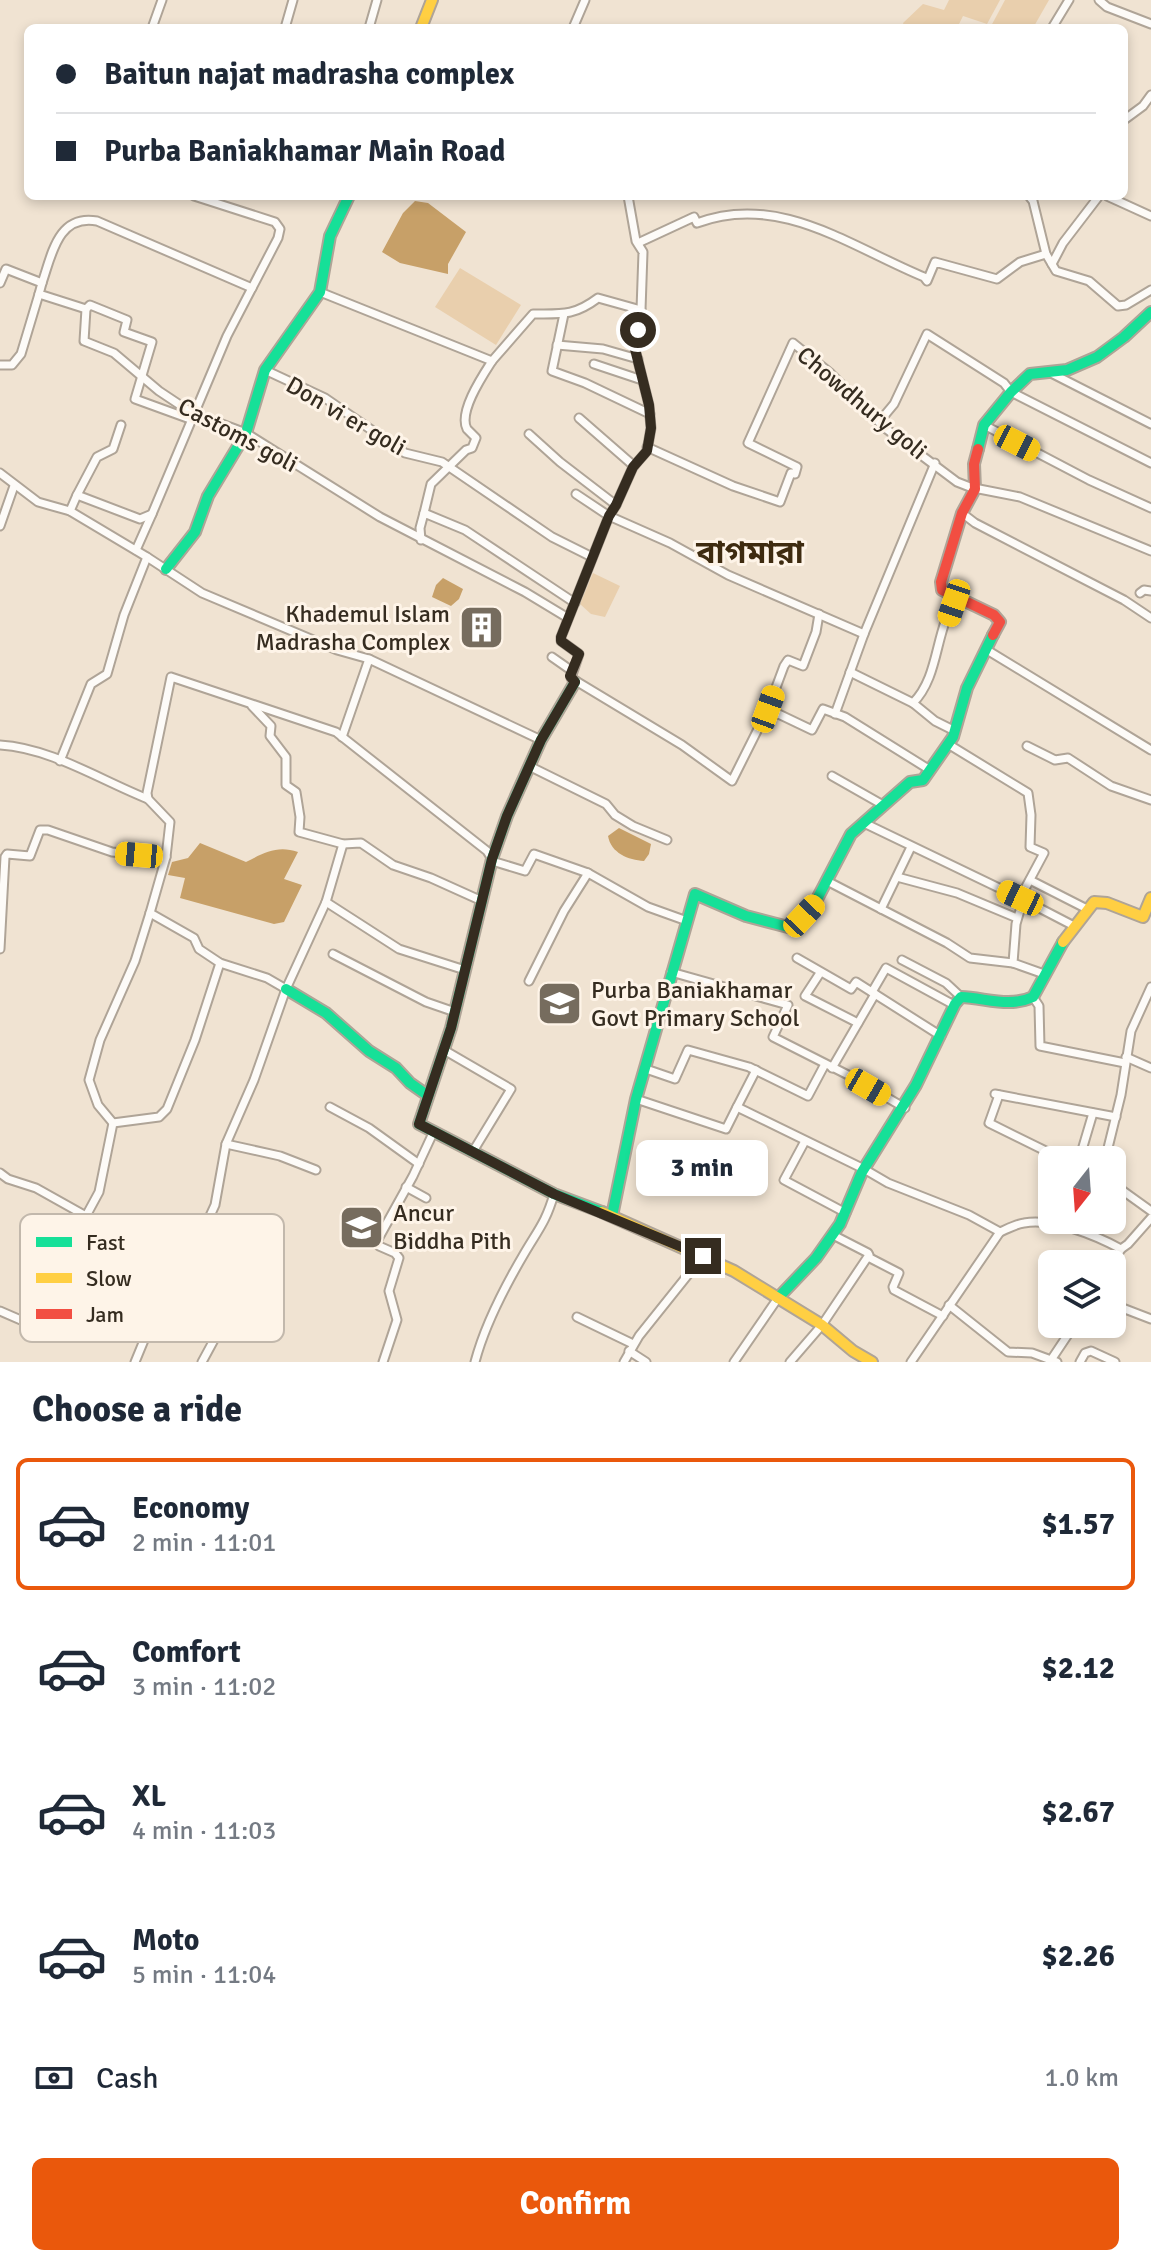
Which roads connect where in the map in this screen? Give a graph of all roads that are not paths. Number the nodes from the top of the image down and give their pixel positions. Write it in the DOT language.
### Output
graph roads {
  1 [pos="162,0"];
  2 [pos="293,0"];
  3 [pos="377,0"];
  4 [pos="432,0"];
  5 [pos="585,0"];
  6 [pos="1069,0"];
  7 [pos="1099,0"];
  8 [pos="153,24"];
  9 [pos="286,24"];
  10 [pos="370,24"];
  11 [pos="423,24"];
  12 [pos="575,24"];
  13 [pos="1054,24"];
  14 [pos="1151,24"];
  15 [pos="1151,95"];
  16 [pos="1128,117"];
  17 [pos="206,200"];
  18 [pos="347,200"];
  19 [pos="629,200"];
  20 [pos="1034,200"];
  21 [pos="1096,200"];
  22 [pos="1116,200"];
  23 [pos="1151,216"];
  24 [pos="638,243"];
  25 [pos="1046,254"];
  26 [pos="1052,264"];
  27 [pos="0,283"];
  28 [pos="42,283"];
  29 [pos="252,288"];
  30 [pos="1151,290"];
  31 [pos="320,292"];
  32 [pos="39,294"];
  33 [pos="86,309"];
  34 [pos="641,310"];
  35 [pos="1151,312"];
  36 [pos="564,314"];
  37 [pos="557,345"];
  38 [pos="638,359"];
  39 [pos="492,361"];
  40 [pos="594,364"];
  41 [pos="0,365"];
  42 [pos="265,370"];
  43 [pos="1053,374"];
  44 [pos="141,376"];
  45 [pos="642,380"];
  46 [pos="1011,392"];
  47 [pos="650,414"];
  48 [pos="191,416"];
  49 [pos="579,418"];
  50 [pos="879,422"];
  51 [pos="1151,424"];
  52 [pos="121,425"];
  53 [pos="984,425"];
  54 [pos="246,433"];
  55 [pos="529,434"];
  56 [pos="647,447"];
  57 [pos="935,463"];
  58 [pos="1151,463"];
  59 [pos="634,466"];
  60 [pos="449,467"];
  61 [pos="0,473"];
  62 [pos="14,486"];
  63 [pos="974,489"];
  64 [pos="576,494"];
  65 [pos="77,495"];
  66 [pos="616,505"];
  67 [pos="1151,508"];
  68 [pos="70,511"];
  69 [pos="424,513"];
  70 [pos="962,513"];
  71 [pos="152,514"];
  72 [pos="609,516"];
  73 [pos="0,526"];
  74 [pos="421,540"];
  75 [pos="136,550"];
  76 [pos="1151,551"];
  77 [pos="147,557"];
  78 [pos="592,557"];
  79 [pos="166,569"];
  80 [pos="1151,591"];
  81 [pos="1140,593"];
  82 [pos="958,598"];
  83 [pos="575,603"];
  84 [pos="819,614"];
  85 [pos="568,618"];
  86 [pos="1151,618"];
  87 [pos="864,634"];
  88 [pos="987,650"];
  89 [pos="552,657"];
  90 [pos="369,659"];
  91 [pos="850,672"];
  92 [pos="574,677"];
  93 [pos="913,703"];
  94 [pos="251,704"];
  95 [pos="768,709"];
  96 [pos="835,714"];
  97 [pos="955,731"];
  98 [pos="342,737"];
  99 [pos="541,740"];
  100 [pos="948,744"];
  101 [pos="0,745"];
  102 [pos="1027,746"];
  103 [pos="1151,750"];
  104 [pos="60,761"];
  105 [pos="529,766"];
  106 [pos="930,770"];
  107 [pos="832,776"];
  108 [pos="148,799"];
  109 [pos="1151,800"];
  110 [pos="883,805"];
  111 [pos="864,823"];
  112 [pos="667,840"];
  113 [pos="343,844"];
  114 [pos="911,847"];
  115 [pos="166,857"];
  116 [pos="492,860"];
  117 [pos="588,873"];
  118 [pos="897,877"];
  119 [pos="1030,880"];
  120 [pos="827,881"];
  121 [pos="1151,898"];
  122 [pos="1022,899"];
  123 [pos="482,901"];
  124 [pos="326,902"];
  125 [pos="881,909"];
  126 [pos="1087,909"];
  127 [pos="150,913"];
  128 [pos="1017,918"];
  129 [pos="1147,920"];
  130 [pos="687,921"];
  131 [pos="1074,926"];
  132 [pos="0,949"];
  133 [pos="333,954"];
  134 [pos="797,958"];
  135 [pos="902,960"];
  136 [pos="220,963"];
  137 [pos="1013,963"];
  138 [pos="465,970"];
  139 [pos="671,972"];
  140 [pos="820,973"];
  141 [pos="1044,974"];
  142 [pos="529,981"];
  143 [pos="1151,987"];
  144 [pos="286,989"];
  145 [pos="873,993"];
  146 [pos="1033,997"];
  147 [pos="958,1001"];
  148 [pos="455,1012"];
  149 [pos="858,1023"];
  150 [pos="941,1036"];
  151 [pos="444,1050"];
  152 [pos="1126,1060"];
  153 [pos="829,1066"];
  154 [pos="1151,1068"];
  155 [pos="646,1069"];
  156 [pos="756,1070"];
  157 [pos="427,1095"];
  158 [pos="636,1099"];
  159 [pos="330,1107"];
  160 [pos="737,1107"];
  161 [pos="905,1108"];
  162 [pos="1093,1113"];
  163 [pos="1116,1117"];
  164 [pos="113,1123"];
  165 [pos="433,1133"];
  166 [pos="805,1141"];
  167 [pos="226,1144"];
  168 [pos="1083,1146"];
  169 [pos="1109,1146"];
  170 [pos="1038,1147"];
  171 [pos="472,1153"];
  172 [pos="419,1164"];
  173 [pos="864,1169"];
  174 [pos="316,1170"];
  175 [pos="0,1173"];
  176 [pos="406,1187"];
  177 [pos="1126,1193"];
  178 [pos="554,1194"];
  179 [pos="426,1198"];
  180 [pos="1151,1211"];
  181 [pos="846,1213"];
  182 [pos="82,1214"];
  183 [pos="87,1214"];
  184 [pos="211,1214"];
  185 [pos="612,1216"];
  186 [pos="1151,1218"];
  187 [pos="1000,1232"];
  188 [pos="833,1235"];
  189 [pos="1121,1249"];
  190 [pos="703,1256"];
  191 [pos="868,1257"];
  192 [pos="778,1298"];
  193 [pos="949,1305"];
  194 [pos="1126,1309"];
  195 [pos="0,1311"];
  196 [pos="943,1316"];
  197 [pos="577,1317"];
  198 [pos="1151,1319"];
  199 [pos="20,1320"];
  200 [pos="822,1325"];
  201 [pos="1067,1338"];
  202 [pos="143,1342"];
  203 [pos="213,1342"];
  204 [pos="631,1348"];
  205 [pos="1008,1352"];
  206 [pos="851,1356"];
  207 [pos="913,1361"];
  208 [pos="1054,1361"];
  209 [pos="135,1362"];
  210 [pos="202,1362"];
  211 [pos="383,1362"];
  212 [pos="475,1362"];
  213 [pos="624,1362"];
  214 [pos="646,1362"];
  215 [pos="734,1362"];
  216 [pos="790,1362"];
  217 [pos="872,1362"];
  218 [pos="1002,1362"];
  219 [pos="1080,1362"];
  220 [pos="1115,1362"];
  1 -- 8 [label="street"];
  2 -- 9 [label="street"];
  3 -- 10 [label="street"];
  4 -- 11 [label="street"];
  5 -- 12 [label="street"];
  6 -- 13 [label="street"];
  7 -- 14 [label="street"];
  15 -- 16 [label="street"];
  17 -- 29 [label="street"];
  18 -- 31 [label="street"];
  19 -- 24 [label="street"];
  20 -- 25 [label="street"];
  21 -- 26 [label="street"];
  22 -- 23 [label="street"];
  24 -- 25 [label="street"];
  24 -- 34 [label="street"];
  25 -- 26 [label="street"];
  26 -- 30 [label="street"];
  27 -- 28 [label="street"];
  28 -- 29 [label="street"];
  28 -- 32 [label="street"];
  29 -- 48 [label="street"];
  31 -- 39 [label="street"];
  31 -- 42 [label="street"];
  32 -- 33 [label="street"];
  32 -- 41 [label="street"];
  33 -- 44 [label="street, Castoms goli"];
  33 -- 44 [label="street"];
  34 -- 36 [label="street"];
  34 -- 38 [label="street"];
  35 -- 43 [label="street"];
  36 -- 37 [label="street"];
  36 -- 39 [label="street"];
  37 -- 38 [label="street"];
  37 -- 47 [label="street"];
  38 -- 45 [label="street"];
  39 -- 60 [label="street"];
  40 -- 45 [label="street"];
  42 -- 54 [label="street"];
  42 -- 60 [label="street, Don vi er goli"];
  43 -- 46 [label="street"];
  43 -- 51 [label="street"];
  44 -- 48 [label="street, Castoms goli"];
  44 -- 48 [label="street"];
  45 -- 47 [label="street"];
  46 -- 50 [label="street"];
  46 -- 53 [label="street"];
  46 -- 58 [label="street"];
  47 -- 56 [label="street"];
  48 -- 54 [label="street, Castoms goli"];
  48 -- 71 [label="street"];
  49 -- 59 [label="street"];
  50 -- 56 [label="street, Chowdhury goli"];
  50 -- 57 [label="street, Chowdhury goli"];
  52 -- 65 [label="street"];
  53 -- 63 [label="street"];
  53 -- 67 [label="street"];
  54 -- 74 [label="street, Castoms goli"];
  54 -- 79 [label="street"];
  55 -- 66 [label="street"];
  56 -- 59 [label="street"];
  57 -- 63 [label="street, Chowdhury goli"];
  57 -- 87 [label="street"];
  59 -- 66 [label="street"];
  60 -- 69 [label="street"];
  60 -- 78 [label="street, Don vi er goli"];
  61 -- 62 [label="street"];
  62 -- 68 [label="street"];
  62 -- 73 [label="street"];
  63 -- 70 [label="street"];
  63 -- 76 [label="street"];
  64 -- 72 [label="street"];
  65 -- 68 [label="street"];
  65 -- 71 [label="street"];
  66 -- 72 [label="street"];
  68 -- 75 [label="street"];
  69 -- 74 [label="street"];
  69 -- 83 [label="street"];
  70 -- 82 [label="street"];
  70 -- 86 [label="street"];
  71 -- 75 [label="street"];
  72 -- 78 [label="street"];
  72 -- 84 [label="street"];
  74 -- 85 [label="street, Castoms goli"];
  75 -- 77 [label="street"];
  77 -- 79 [label="street"];
  77 -- 104 [label="street"];
  78 -- 83 [label="street"];
  79 -- 90 [label="street"];
  80 -- 81 [label="street"];
  82 -- 88 [label="street"];
  82 -- 93 [label="street"];
  83 -- 85 [label="street"];
  84 -- 87 [label="street"];
  84 -- 95 [label="street"];
  85 -- 92 [label="street"];
  87 -- 91 [label="street"];
  88 -- 97 [label="street"];
  88 -- 103 [label="street"];
  89 -- 92 [label="street"];
  90 -- 98 [label="street"];
  90 -- 99 [label="street"];
  91 -- 93 [label="street"];
  91 -- 96 [label="street"];
  92 -- 95 [label="street"];
  92 -- 99 [label="street"];
  93 -- 97 [label="street"];
  94 -- 98 [label="street"];
  94 -- 108 [label="street"];
  94 -- 113 [label="street"];
  95 -- 96 [label="street"];
  96 -- 106 [label="street"];
  97 -- 100 [label="street"];
  98 -- 116 [label="street"];
  99 -- 105 [label="street"];
  100 -- 106 [label="street"];
  100 -- 119 [label="street"];
  101 -- 104 [label="street"];
  102 -- 109 [label="street"];
  104 -- 108 [label="street"];
  105 -- 112 [label="street"];
  105 -- 116 [label="street"];
  106 -- 110 [label="street"];
  107 -- 110 [label="street"];
  108 -- 115 [label="street"];
  110 -- 111 [label="street"];
  111 -- 114 [label="street"];
  111 -- 120 [label="street"];
  113 -- 123 [label="street"];
  113 -- 124 [label="street"];
  114 -- 118 [label="street"];
  114 -- 122 [label="street"];
  115 -- 127 [label="street"];
  115 -- 132 [label="street"];
  116 -- 117 [label="street"];
  116 -- 123 [label="street"];
  117 -- 130 [label="street"];
  117 -- 142 [label="street"];
  118 -- 125 [label="street"];
  118 -- 128 [label="street"];
  119 -- 122 [label="street"];
  119 -- 126 [label="street"];
  120 -- 125 [label="street"];
  120 -- 130 [label="street"];
  121 -- 129 [label="street"];
  122 -- 128 [label="street"];
  122 -- 131 [label="street"];
  123 -- 138 [label="street"];
  124 -- 138 [label="street"];
  124 -- 144 [label="street"];
  125 -- 137 [label="street"];
  126 -- 129 [label="street"];
  126 -- 131 [label="street"];
  127 -- 136 [label="street"];
  127 -- 164 [label="street"];
  128 -- 137 [label="street"];
  130 -- 139 [label="street"];
  131 -- 141 [label="street"];
  133 -- 148 [label="street"];
  134 -- 140 [label="street"];
  135 -- 147 [label="street"];
  136 -- 144 [label="street"];
  136 -- 164 [label="street"];
  137 -- 141 [label="street"];
  138 -- 148 [label="street"];
  139 -- 153 [label="street"];
  139 -- 155 [label="street"];
  140 -- 145 [label="street"];
  140 -- 149 [label="street"];
  141 -- 146 [label="street"];
  143 -- 152 [label="street"];
  144 -- 157 [label="street"];
  144 -- 167 [label="street"];
  145 -- 147 [label="street"];
  145 -- 149 [label="street"];
  145 -- 150 [label="street"];
  146 -- 147 [label="street"];
  146 -- 152 [label="street"];
  147 -- 150 [label="street"];
  148 -- 151 [label="street"];
  149 -- 153 [label="street"];
  150 -- 161 [label="street"];
  151 -- 157 [label="street"];
  151 -- 171 [label="street"];
  152 -- 154 [label="street"];
  152 -- 163 [label="street"];
  153 -- 156 [label="street"];
  153 -- 161 [label="street"];
  155 -- 156 [label="street"];
  155 -- 158 [label="street"];
  156 -- 160 [label="street"];
  157 -- 165 [label="street"];
  158 -- 160 [label="street"];
  158 -- 185 [label="street"];
  159 -- 172 [label="street"];
  160 -- 166 [label="street"];
  161 -- 173 [label="street"];
  162 -- 163 [label="street"];
  162 -- 168 [label="street"];
  162 -- 170 [label="street"];
  163 -- 169 [label="street"];
  164 -- 183 [label="street"];
  165 -- 171 [label="street"];
  165 -- 172 [label="street"];
  166 -- 173 [label="street"];
  166 -- 181 [label="street"];
  167 -- 174 [label="street"];
  167 -- 184 [label="street"];
  171 -- 178 [label="street"];
  172 -- 176 [label="street"];
  173 -- 181 [label="street"];
  173 -- 187 [label="street"];
  175 -- 182 [label="street"];
  176 -- 179 [label="street"];
  176 -- 211 [label="street"];
  177 -- 180 [label="street"];
  178 -- 185 [label="street"];
  178 -- 212 [label="street"];
  181 -- 188 [label="street"];
  185 -- 190 [label="street"];
  186 -- 189 [label="street"];
  187 -- 189 [label="street"];
  187 -- 193 [label="street"];
  188 -- 191 [label="street"];
  188 -- 192 [label="street"];
  190 -- 192 [label="street"];
  190 -- 204 [label="street"];
  191 -- 196 [label="street"];
  191 -- 200 [label="street"];
  192 -- 200 [label="street"];
  192 -- 215 [label="street"];
  193 -- 196 [label="street"];
  193 -- 205 [label="street"];
  194 -- 198 [label="street"];
  195 -- 199 [label="street"];
  196 -- 207 [label="street"];
  197 -- 204 [label="street"];
  200 -- 206 [label="street"];
  200 -- 216 [label="street"];
  201 -- 208 [label="street"];
  202 -- 209 [label="street"];
  203 -- 210 [label="street"];
  204 -- 213 [label="street"];
  204 -- 214 [label="street"];
  205 -- 208 [label="street"];
  205 -- 218 [label="street"];
  206 -- 217 [label="street"];
  219 -- 220 [label="street"];
}
